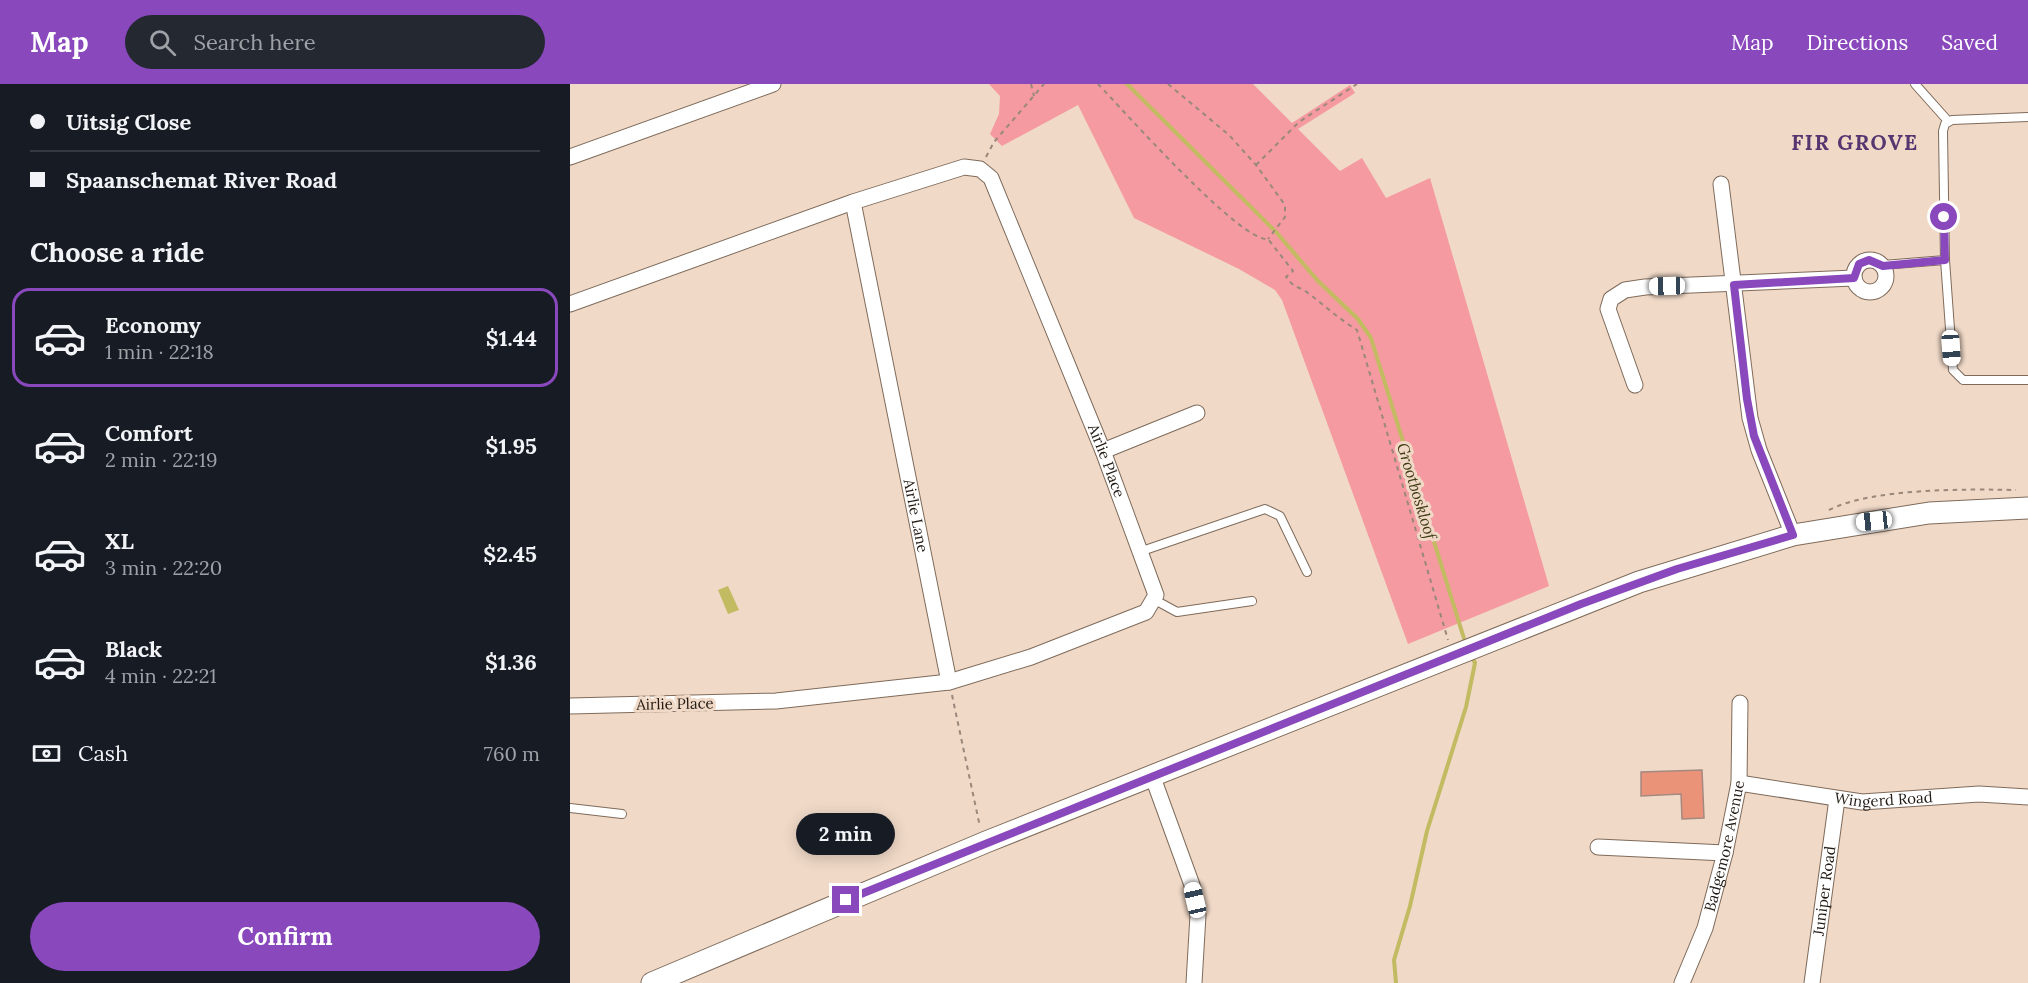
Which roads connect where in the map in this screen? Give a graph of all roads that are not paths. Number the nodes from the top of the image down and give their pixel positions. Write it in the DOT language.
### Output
graph roads {
  1 [pos="772,84"];
  2 [pos="1915,84"];
  3 [pos="2028,117"];
  4 [pos="1948,122"];
  5 [pos="570,157"];
  6 [pos="1721,184"];
  7 [pos="853,202"];
  8 [pos="1945,260"];
  9 [pos="1883,266"];
  10 [pos="1854,278"];
  11 [pos="1734,285"];
  12 [pos="570,304"];
  13 [pos="2028,380"];
  14 [pos="1635,385"];
  15 [pos="1197,413"];
  16 [pos="1103,451"];
  17 [pos="2028,508"];
  18 [pos="1793,535"];
  19 [pos="1142,551"];
  20 [pos="1307,572"];
  21 [pos="1155,600"];
  22 [pos="1252,601"];
  23 [pos="949,682"];
  24 [pos="1740,703"];
  25 [pos="570,706"];
  26 [pos="1152,775"];
  27 [pos="1739,783"];
  28 [pos="2028,797"];
  29 [pos="1837,799"];
  30 [pos="570,808"];
  31 [pos="622,813"];
  32 [pos="1598,847"];
  33 [pos="1725,853"];
  34 [pos="652,983"];
  35 [pos="1194,983"];
  36 [pos="1682,983"];
  37 [pos="1812,983"];
  1 -- 5 [label="street"];
  2 -- 4 [label="lane"];
  3 -- 4 [label="lane"];
  4 -- 8 [label="lane"];
  6 -- 11 [label="street"];
  7 -- 12 [label="street"];
  7 -- 16 [label="street, Airlie Place"];
  7 -- 23 [label="street, Airlie Lane"];
  8 -- 9 [label="lane"];
  8 -- 13 [label="lane"];
  9 -- 10 [label="street"];
  9 -- 10 [label="street"];
  10 -- 11 [label="street"];
  11 -- 14 [label="street"];
  11 -- 18 [label="street"];
  15 -- 16 [label="street"];
  16 -- 19 [label="street, Airlie Place"];
  17 -- 18 [label="main road"];
  18 -- 26 [label="main road"];
  19 -- 20 [label="lane"];
  19 -- 21 [label="street, Airlie Place"];
  21 -- 22 [label="lane"];
  21 -- 23 [label="street, Airlie Place"];
  23 -- 25 [label="street, Airlie Place"];
  24 -- 27 [label="street, Badgemore Avenue"];
  26 -- 34 [label="main road"];
  26 -- 35 [label="street"];
  27 -- 29 [label="street, Wingerd Road"];
  27 -- 33 [label="street, Badgemore Avenue"];
  28 -- 29 [label="street, Wingerd Road"];
  29 -- 37 [label="street, Juniper Road"];
  30 -- 31 [label="lane"];
  32 -- 33 [label="street"];
  33 -- 36 [label="street, Badgemore Avenue"];
}
